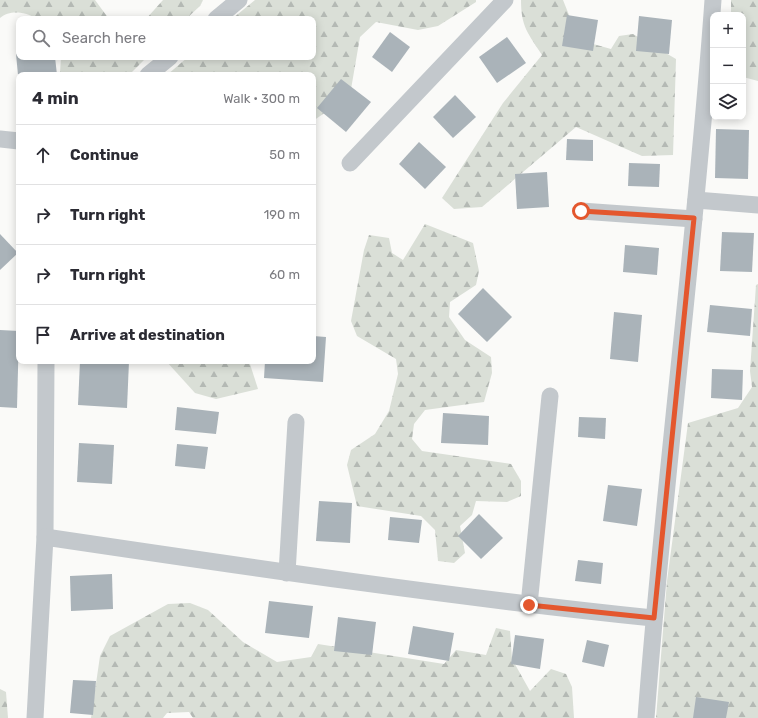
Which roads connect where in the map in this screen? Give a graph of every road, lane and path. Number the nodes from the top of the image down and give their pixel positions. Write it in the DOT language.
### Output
graph roads {
  1 [pos="239,0"];
  2 [pos="505,0"];
  3 [pos="713,0"];
  4 [pos="220,16"];
  5 [pos="166,60"];
  6 [pos="152,72"];
  7 [pos="0,139"];
  8 [pos="16,141"];
  9 [pos="350,163"];
  10 [pos="696,200"];
  11 [pos="758,206"];
  12 [pos="581,211"];
  13 [pos="694,218"];
  14 [pos="46,364"];
  15 [pos="550,396"];
  16 [pos="296,422"];
  17 [pos="45,537"];
  18 [pos="287,573"];
  19 [pos="529,605"];
  20 [pos="654,618"];
  21 [pos="34,718"];
  22 [pos="646,718"];
  1 -- 4 [label="street"];
  2 -- 9 [label="street"];
  3 -- 10 [label="street"];
  5 -- 6 [label="street"];
  7 -- 8 [label="street"];
  10 -- 11 [label="street"];
  10 -- 13 [label="street"];
  12 -- 13 [label="street"];
  13 -- 20 [label="street"];
  14 -- 17 [label="street"];
  15 -- 19 [label="street"];
  16 -- 18 [label="street"];
  17 -- 18 [label="street"];
  17 -- 21 [label="street"];
  18 -- 19 [label="street"];
  19 -- 20 [label="street"];
  20 -- 22 [label="street"];
}
